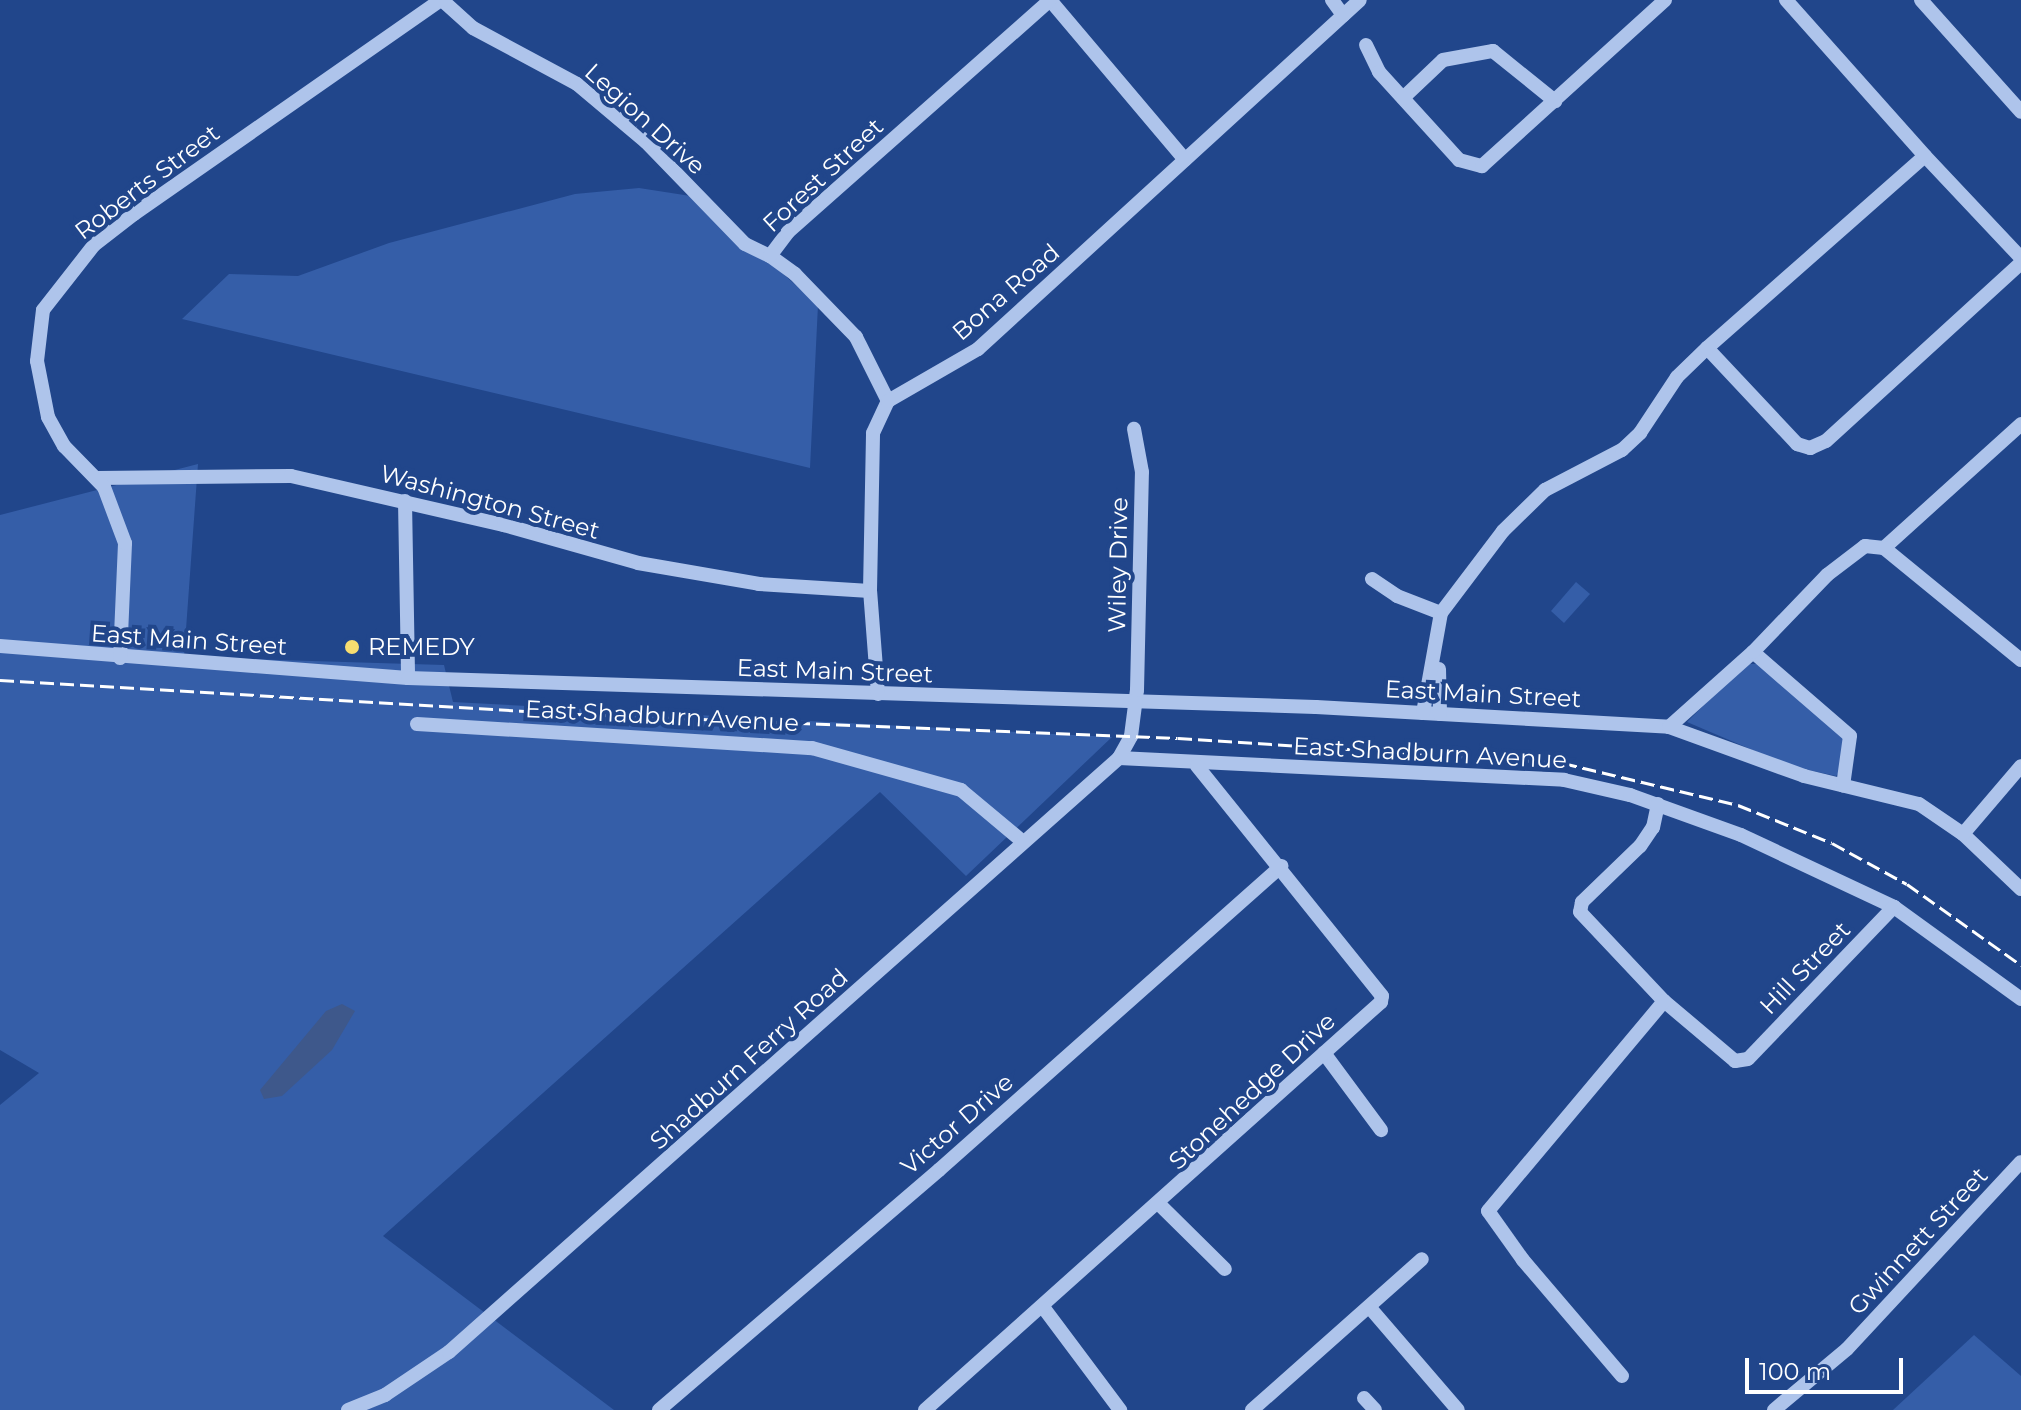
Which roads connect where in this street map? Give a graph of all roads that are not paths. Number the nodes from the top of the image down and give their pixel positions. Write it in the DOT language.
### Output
graph roads {
  1 [pos="442,0"];
  2 [pos="1050,0"];
  3 [pos="1332,0"];
  4 [pos="1360,0"];
  5 [pos="1665,0"];
  6 [pos="1786,0"];
  7 [pos="1921,0"];
  8 [pos="1343,15"];
  9 [pos="1366,45"];
  10 [pos="1403,98"];
  11 [pos="1555,101"];
  12 [pos="2021,112"];
  13 [pos="1925,156"];
  14 [pos="1185,160"];
  15 [pos="770,256"];
  16 [pos="2021,260"];
  17 [pos="1707,348"];
  18 [pos="888,401"];
  19 [pos="2021,424"];
  20 [pos="1134,429"];
  21 [pos="98,478"];
  22 [pos="405,501"];
  23 [pos="1884,548"];
  24 [pos="1372,579"];
  25 [pos="870,591"];
  26 [pos="1441,613"];
  27 [pos="1438,637"];
  28 [pos="0,646"];
  29 [pos="1753,652"];
  30 [pos="120,658"];
  31 [pos="2021,660"];
  32 [pos="408,678"];
  33 [pos="878,694"];
  34 [pos="1136,702"];
  35 [pos="1423,713"];
  36 [pos="1440,714"];
  37 [pos="417,724"];
  38 [pos="1669,727"];
  39 [pos="1119,758"];
  40 [pos="1197,766"];
  41 [pos="2021,766"];
  42 [pos="1843,786"];
  43 [pos="1658,804"];
  44 [pos="1963,834"];
  45 [pos="1022,841"];
  46 [pos="1281,866"];
  47 [pos="2021,889"];
  48 [pos="1894,907"];
  49 [pos="2021,999"];
  50 [pos="1664,1001"];
  51 [pos="1324,1053"];
  52 [pos="1381,1130"];
  53 [pos="2021,1162"];
  54 [pos="1160,1205"];
  55 [pos="1422,1259"];
  56 [pos="1225,1269"];
  57 [pos="1043,1307"];
  58 [pos="1371,1309"];
  59 [pos="1622,1376"];
  60 [pos="348,1410"];
  61 [pos="659,1410"];
  62 [pos="925,1410"];
  63 [pos="1120,1410"];
  64 [pos="1252,1410"];
  65 [pos="1458,1410"];
  66 [pos="1774,1410"];
  1 -- 15 [label="street, Legion Drive"];
  1 -- 21 [label="street, Roberts Street"];
  2 -- 14 [label="street"];
  2 -- 15 [label="street, Forest Street"];
  3 -- 8 [label="street"];
  4 -- 8 [label="street, Bona Road"];
  5 -- 11 [label="street"];
  6 -- 13 [label="street"];
  7 -- 12 [label="street"];
  8 -- 14 [label="street, Bona Road"];
  9 -- 10 [label="street"];
  10 -- 11 [label="street"];
  10 -- 11 [label="street"];
  13 -- 16 [label="street"];
  13 -- 17 [label="street"];
  14 -- 18 [label="street, Bona Road"];
  15 -- 18 [label="street, Forest Street"];
  16 -- 17 [label="street"];
  17 -- 26 [label="street"];
  18 -- 25 [label="street"];
  19 -- 23 [label="street"];
  20 -- 34 [label="street, Wiley Drive"];
  21 -- 22 [label="street, Washington Street"];
  21 -- 30 [label="street, Roberts Street"];
  22 -- 25 [label="street, Washington Street"];
  22 -- 32 [label="street"];
  23 -- 29 [label="street"];
  23 -- 31 [label="street"];
  24 -- 26 [label="street"];
  25 -- 33 [label="street"];
  26 -- 27 [label="street"];
  27 -- 35 [label="street"];
  27 -- 36 [label="street"];
  28 -- 30 [label="street, East Main Street"];
  29 -- 38 [label="street"];
  29 -- 42 [label="street"];
  30 -- 32 [label="street, East Main Street"];
  32 -- 33 [label="street, East Main Street"];
  33 -- 34 [label="street, East Main Street"];
  34 -- 35 [label="street, East Main Street"];
  34 -- 39 [label="street, Shadburn Ferry Road"];
  35 -- 36 [label="street, East Main Street"];
  36 -- 38 [label="street, East Main Street"];
  37 -- 45 [label="street, East Shadburn Avenue"];
  38 -- 42 [label="street, East Main Street"];
  39 -- 40 [label="street, East Shadburn Avenue"];
  39 -- 45 [label="street, Shadburn Ferry Road"];
  40 -- 43 [label="street, East Shadburn Avenue"];
  40 -- 46 [label="street, Stonehedge Drive"];
  41 -- 44 [label="street"];
  42 -- 44 [label="street, East Main Street"];
  43 -- 48 [label="street, East Shadburn Avenue"];
  43 -- 50 [label="street"];
  44 -- 47 [label="street, East Main Street"];
  45 -- 60 [label="street, Shadburn Ferry Road"];
  46 -- 51 [label="street, Stonehedge Drive"];
  46 -- 61 [label="street, Victor Drive"];
  48 -- 49 [label="street, East Shadburn Avenue"];
  48 -- 50 [label="street, Hill Street"];
  50 -- 59 [label="street"];
  51 -- 52 [label="street"];
  51 -- 54 [label="street, Stonehedge Drive"];
  53 -- 66 [label="street, Gwinnett Street"];
  54 -- 56 [label="street"];
  54 -- 57 [label="street, Stonehedge Drive"];
  55 -- 58 [label="street"];
  57 -- 62 [label="street, Stonehedge Drive"];
  57 -- 63 [label="street"];
  58 -- 64 [label="street"];
  58 -- 65 [label="street"];
}
